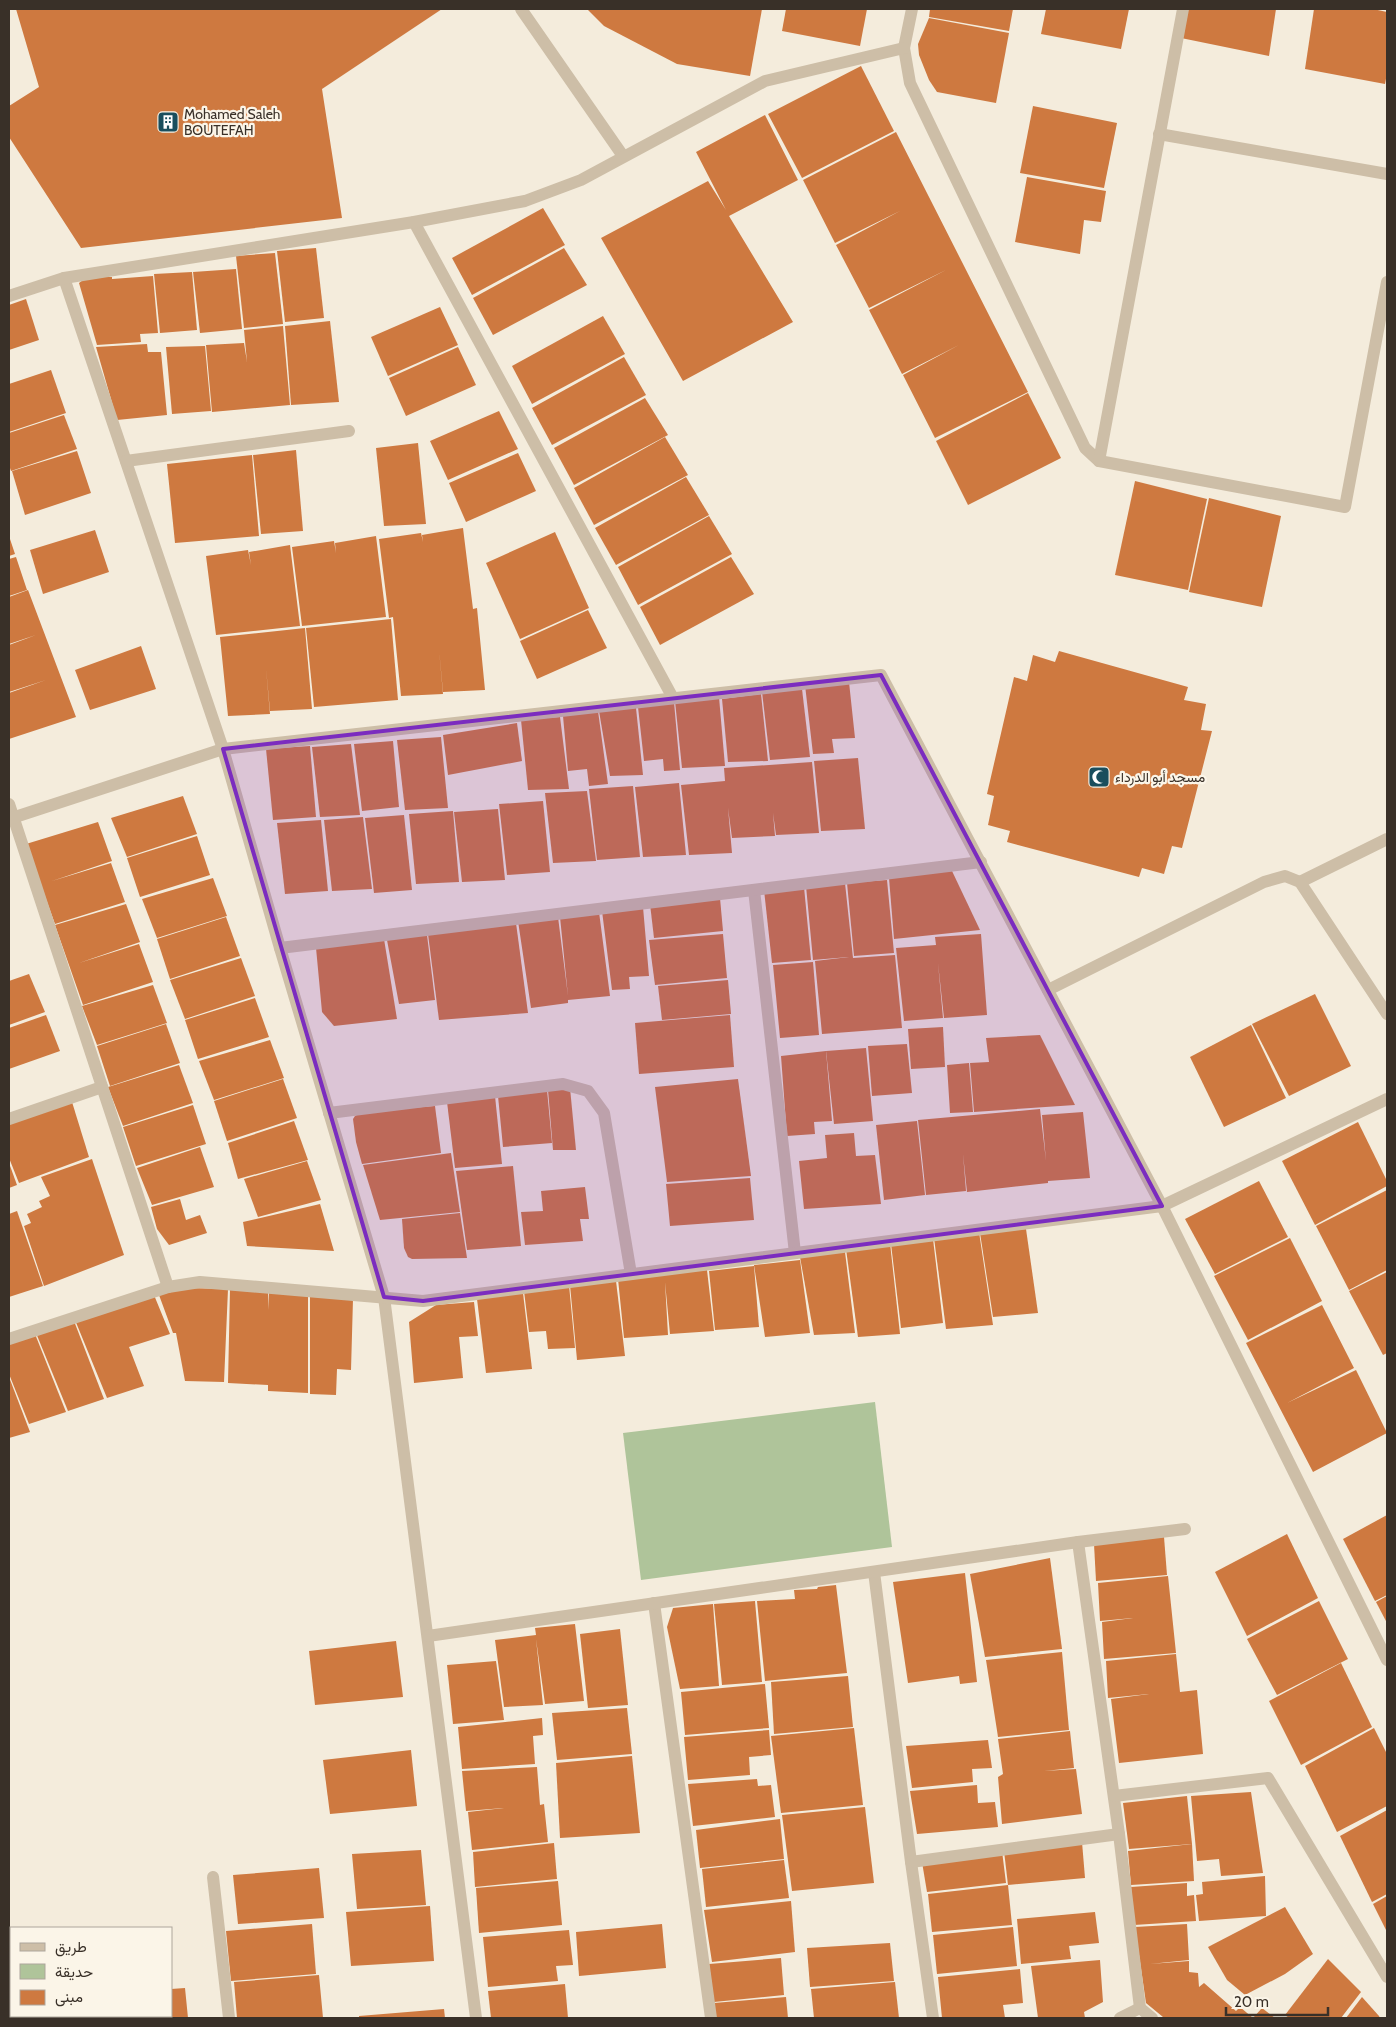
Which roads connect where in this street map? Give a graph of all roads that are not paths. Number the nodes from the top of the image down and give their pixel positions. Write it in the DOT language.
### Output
graph roads {
  1 [pos="522,9"];
  2 [pos="912,9"];
  3 [pos="1183,9"];
  4 [pos="904,48"];
  5 [pos="1160,134"];
  6 [pos="623,156"];
  7 [pos="1387,174"];
  8 [pos="414,222"];
  9 [pos="64,278"];
  10 [pos="1387,282"];
  11 [pos="9,296"];
  12 [pos="349,431"];
  13 [pos="126,461"];
  14 [pos="1099,461"];
  15 [pos="673,698"];
  16 [pos="223,748"];
  17 [pos="9,804"];
  18 [pos="11,818"];
  19 [pos="1387,839"];
  20 [pos="981,862"];
  21 [pos="1300,882"];
  22 [pos="754,890"];
  23 [pos="280,948"];
  24 [pos="1048,990"];
  25 [pos="1387,1014"];
  26 [pos="102,1087"];
  27 [pos="1387,1099"];
  28 [pos="329,1113"];
  29 [pos="9,1119"];
  30 [pos="1162,1206"];
  31 [pos="795,1253"];
  32 [pos="631,1274"];
  33 [pos="168,1287"];
  34 [pos="384,1297"];
  35 [pos="9,1339"];
  36 [pos="1185,1529"];
  37 [pos="1078,1542"];
  38 [pos="874,1572"];
  39 [pos="654,1603"];
  40 [pos="428,1636"];
  41 [pos="1387,1660"];
  42 [pos="1114,1796"];
  43 [pos="1119,1834"];
  44 [pos="911,1862"];
  45 [pos="213,1877"];
  46 [pos="1387,1977"];
  47 [pos="1140,2008"];
  48 [pos="229,2018"];
  49 [pos="476,2018"];
  50 [pos="711,2018"];
  51 [pos="933,2018"];
  52 [pos="1120,2018"];
  53 [pos="1152,2018"];
  1 -- 6 [label="street"];
  2 -- 4 [label="street"];
  3 -- 5 [label="street"];
  4 -- 6 [label="street"];
  4 -- 14 [label="street"];
  5 -- 7 [label="street"];
  5 -- 14 [label="street"];
  6 -- 8 [label="street"];
  8 -- 9 [label="street"];
  8 -- 15 [label="street"];
  9 -- 11 [label="street"];
  9 -- 13 [label="street"];
  10 -- 14 [label="street"];
  12 -- 13 [label="street"];
  13 -- 16 [label="street"];
  15 -- 16 [label="street"];
  15 -- 20 [label="street"];
  16 -- 18 [label="street"];
  16 -- 23 [label="street"];
  17 -- 18 [label="street"];
  18 -- 26 [label="street"];
  19 -- 21 [label="street"];
  20 -- 22 [label="street"];
  20 -- 24 [label="street"];
  21 -- 24 [label="street"];
  21 -- 25 [label="street"];
  22 -- 23 [label="street"];
  22 -- 31 [label="street"];
  23 -- 28 [label="street"];
  24 -- 30 [label="street"];
  26 -- 29 [label="street"];
  26 -- 33 [label="street"];
  27 -- 30 [label="street"];
  28 -- 32 [label="street"];
  28 -- 34 [label="street"];
  30 -- 31 [label="street"];
  30 -- 41 [label="street"];
  31 -- 32 [label="street"];
  32 -- 34 [label="street"];
  33 -- 34 [label="street"];
  33 -- 35 [label="street"];
  34 -- 40 [label="street"];
  36 -- 37 [label="street"];
  37 -- 38 [label="street"];
  37 -- 42 [label="street"];
  38 -- 39 [label="street"];
  38 -- 44 [label="street"];
  39 -- 40 [label="street"];
  39 -- 50 [label="street"];
  40 -- 49 [label="street"];
  42 -- 43 [label="street"];
  42 -- 46 [label="street"];
  43 -- 44 [label="street"];
  43 -- 47 [label="street"];
  44 -- 51 [label="street"];
  45 -- 48 [label="street"];
  47 -- 52 [label="street"];
  47 -- 53 [label="street"];
}
